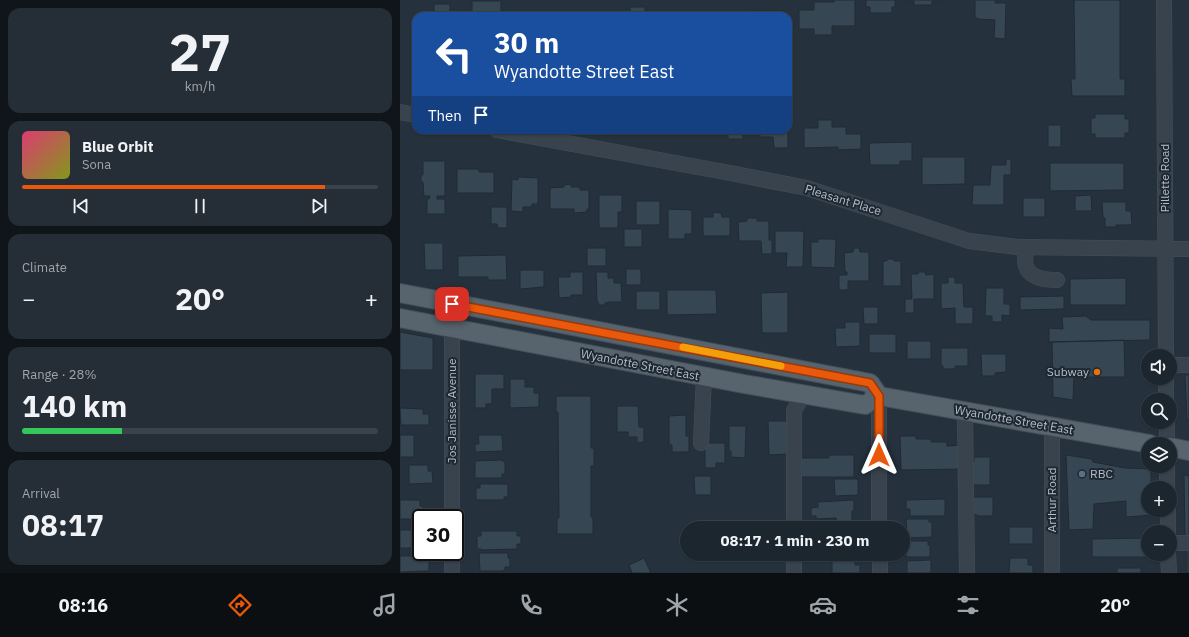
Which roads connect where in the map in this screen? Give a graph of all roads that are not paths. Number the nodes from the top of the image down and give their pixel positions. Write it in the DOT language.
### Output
graph roads {
  1 [pos="1164,0"];
  2 [pos="400,112"];
  3 [pos="412,114"];
  4 [pos="519,134"];
  5 [pos="1026,247"];
  6 [pos="1165,248"];
  7 [pos="1189,249"];
  8 [pos="1057,280"];
  9 [pos="400,294"];
  10 [pos="452,304"];
  11 [pos="400,318"];
  12 [pos="451,328"];
  13 [pos="1166,349"];
  14 [pos="1177,365"];
  15 [pos="1189,365"];
  16 [pos="704,377"];
  17 [pos="803,394"];
  18 [pos="879,396"];
  19 [pos="964,412"];
  20 [pos="1052,427"];
  21 [pos="1141,442"];
  22 [pos="702,443"];
  23 [pos="1177,448"];
  24 [pos="1189,451"];
  25 [pos="452,509"];
  26 [pos="794,521"];
  27 [pos="880,521"];
  28 [pos="1177,542"];
  29 [pos="1189,543"];
  30 [pos="452,561"];
  31 [pos="794,561"];
  32 [pos="880,561"];
  33 [pos="1168,561"];
  34 [pos="452,573"];
  35 [pos="794,573"];
  36 [pos="880,573"];
  37 [pos="966,573"];
  38 [pos="1052,573"];
  39 [pos="1168,573"];
  1 -- 6 [label="street, Pillette Road"];
  2 -- 3 [label="street"];
  4 -- 5 [label="street, Pleasant Place"];
  5 -- 6 [label="street, Pleasant Place"];
  5 -- 8 [label="street"];
  6 -- 7 [label="street, Pleasant Place"];
  6 -- 13 [label="street, Pillette Road"];
  9 -- 10 [label="main road, Wyandotte Street East"];
  10 -- 12 [label="street, Jos Janisse Avenue"];
  10 -- 18 [label="main road, Wyandotte Street East"];
  11 -- 12 [label="main road, Wyandotte Street East"];
  12 -- 16 [label="main road, Wyandotte Street East"];
  12 -- 25 [label="street, Jos Janisse Avenue"];
  14 -- 15 [label="street"];
  16 -- 17 [label="main road, Wyandotte Street East"];
  16 -- 22 [label="street"];
  17 -- 18 [label="main road, Wyandotte Street East"];
  17 -- 26 [label="street"];
  18 -- 19 [label="main road, Wyandotte Street East"];
  18 -- 27 [label="street"];
  19 -- 20 [label="main road, Wyandotte Street East"];
  19 -- 37 [label="street"];
  20 -- 21 [label="main road, Wyandotte Street East"];
  20 -- 38 [label="street, Arthur Road"];
  23 -- 24 [label="main road"];
  28 -- 29 [label="street"];
  30 -- 34 [label="street"];
  31 -- 35 [label="street"];
  32 -- 36 [label="street"];
  33 -- 39 [label="street"];
}
